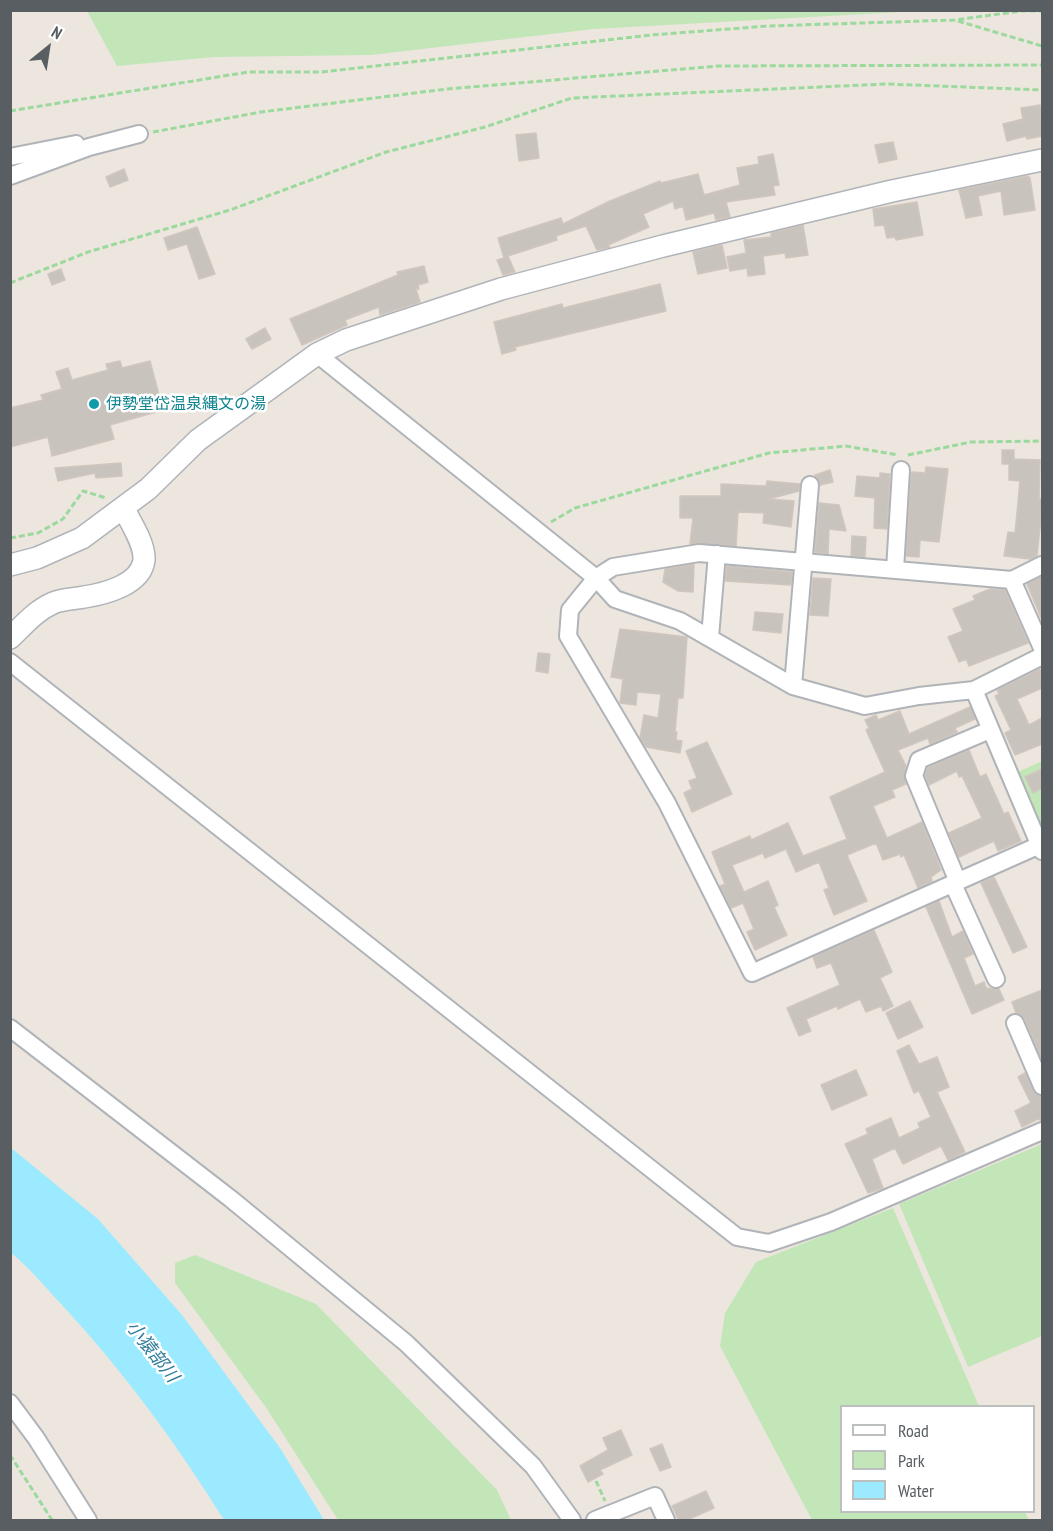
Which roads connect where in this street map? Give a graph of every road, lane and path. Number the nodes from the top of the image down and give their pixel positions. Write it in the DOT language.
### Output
graph roads {
  1 [pos="1042,12"];
  2 [pos="955,20"];
  3 [pos="1042,46"];
  4 [pos="1042,65"];
  5 [pos="1042,90"];
  6 [pos="10,111"];
  7 [pos="140,134"];
  8 [pos="10,157"];
  9 [pos="1042,160"];
  10 [pos="10,176"];
  11 [pos="10,283"];
  12 [pos="317,354"];
  13 [pos="1042,441"];
  14 [pos="901,470"];
  15 [pos="810,485"];
  16 [pos="124,509"];
  17 [pos="541,534"];
  18 [pos="10,538"];
  19 [pos="717,554"];
  20 [pos="806,561"];
  21 [pos="1042,565"];
  22 [pos="10,566"];
  23 [pos="895,570"];
  24 [pos="596,578"];
  25 [pos="1012,580"];
  26 [pos="710,637"];
  27 [pos="10,638"];
  28 [pos="1042,648"];
  29 [pos="1042,656"];
  30 [pos="10,662"];
  31 [pos="793,686"];
  32 [pos="974,690"];
  33 [pos="990,730"];
  34 [pos="1042,847"];
  35 [pos="955,883"];
  36 [pos="996,979"];
  37 [pos="1015,1023"];
  38 [pos="10,1028"];
  39 [pos="1042,1086"];
  40 [pos="1042,1131"];
  41 [pos="10,1403"];
  42 [pos="10,1455"];
  43 [pos="596,1480"];
  44 [pos="603,1517"];
  45 [pos="52,1521"];
  46 [pos="88,1521"];
  47 [pos="572,1521"];
  48 [pos="666,1521"];
  1 -- 2 [label="path"];
  2 -- 3 [label="path"];
  2 -- 6 [label="path"];
  4 -- 7 [label="path"];
  5 -- 11 [label="path"];
  7 -- 8 [label="street"];
  7 -- 10 [label="street"];
  9 -- 12 [label="street"];
  12 -- 16 [label="street"];
  12 -- 17 [label="street"];
  13 -- 17 [label="path"];
  14 -- 23 [label="street"];
  15 -- 20 [label="street"];
  16 -- 18 [label="path"];
  16 -- 22 [label="street"];
  16 -- 27 [label="street"];
  17 -- 24 [label="street"];
  19 -- 20 [label="street"];
  19 -- 24 [label="street"];
  19 -- 26 [label="street"];
  20 -- 23 [label="street"];
  20 -- 31 [label="street"];
  21 -- 25 [label="street"];
  23 -- 25 [label="street"];
  24 -- 26 [label="street"];
  24 -- 35 [label="street"];
  25 -- 28 [label="street"];
  26 -- 31 [label="street"];
  29 -- 32 [label="street"];
  30 -- 40 [label="street"];
  31 -- 32 [label="street"];
  32 -- 33 [label="street"];
  33 -- 34 [label="street"];
  33 -- 35 [label="street"];
  34 -- 35 [label="street"];
  35 -- 36 [label="street"];
  37 -- 39 [label="street"];
  38 -- 47 [label="street"];
  41 -- 46 [label="street"];
  42 -- 45 [label="path"];
  43 -- 44 [label="path"];
  44 -- 48 [label="street"];
}
